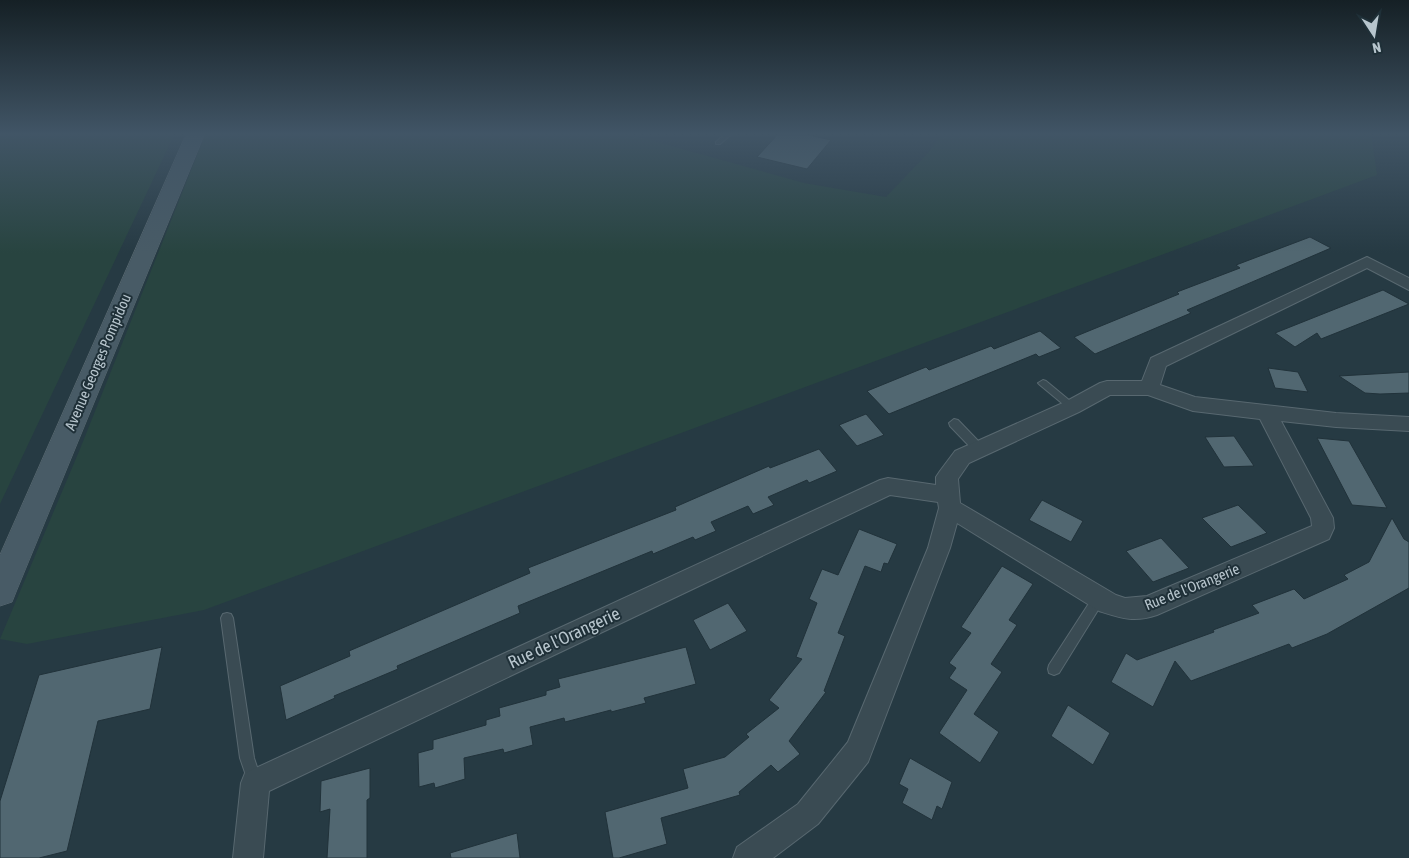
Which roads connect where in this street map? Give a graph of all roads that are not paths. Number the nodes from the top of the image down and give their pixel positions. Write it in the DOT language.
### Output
graph roads {
  1 [pos="179,173"];
  2 [pos="1409,285"];
  3 [pos="1043,382"];
  4 [pos="1149,388"];
  5 [pos="1072,407"];
  6 [pos="1267,413"];
  7 [pos="954,423"];
  8 [pos="1409,424"];
  9 [pos="980,450"];
  10 [pos="948,501"];
  11 [pos="0,592"];
  12 [pos="1099,598"];
  13 [pos="227,618"];
  14 [pos="1054,669"];
  15 [pos="256,783"];
  16 [pos="248,858"];
  17 [pos="748,858"];
  1 -- 11 [label="main road, Avenue Georges Pompidou"];
  2 -- 4 [label="street"];
  3 -- 5 [label="lane"];
  4 -- 5 [label="street"];
  4 -- 6 [label="street"];
  5 -- 9 [label="street"];
  6 -- 8 [label="street"];
  6 -- 12 [label="street, Rue de l'Orangerie"];
  7 -- 9 [label="lane"];
  9 -- 10 [label="street"];
  10 -- 12 [label="street, Rue de l'Orangerie"];
  10 -- 15 [label="street, Rue de l'Orangerie"];
  10 -- 17 [label="street"];
  12 -- 14 [label="lane"];
  13 -- 15 [label="lane"];
  15 -- 16 [label="street"];
}
